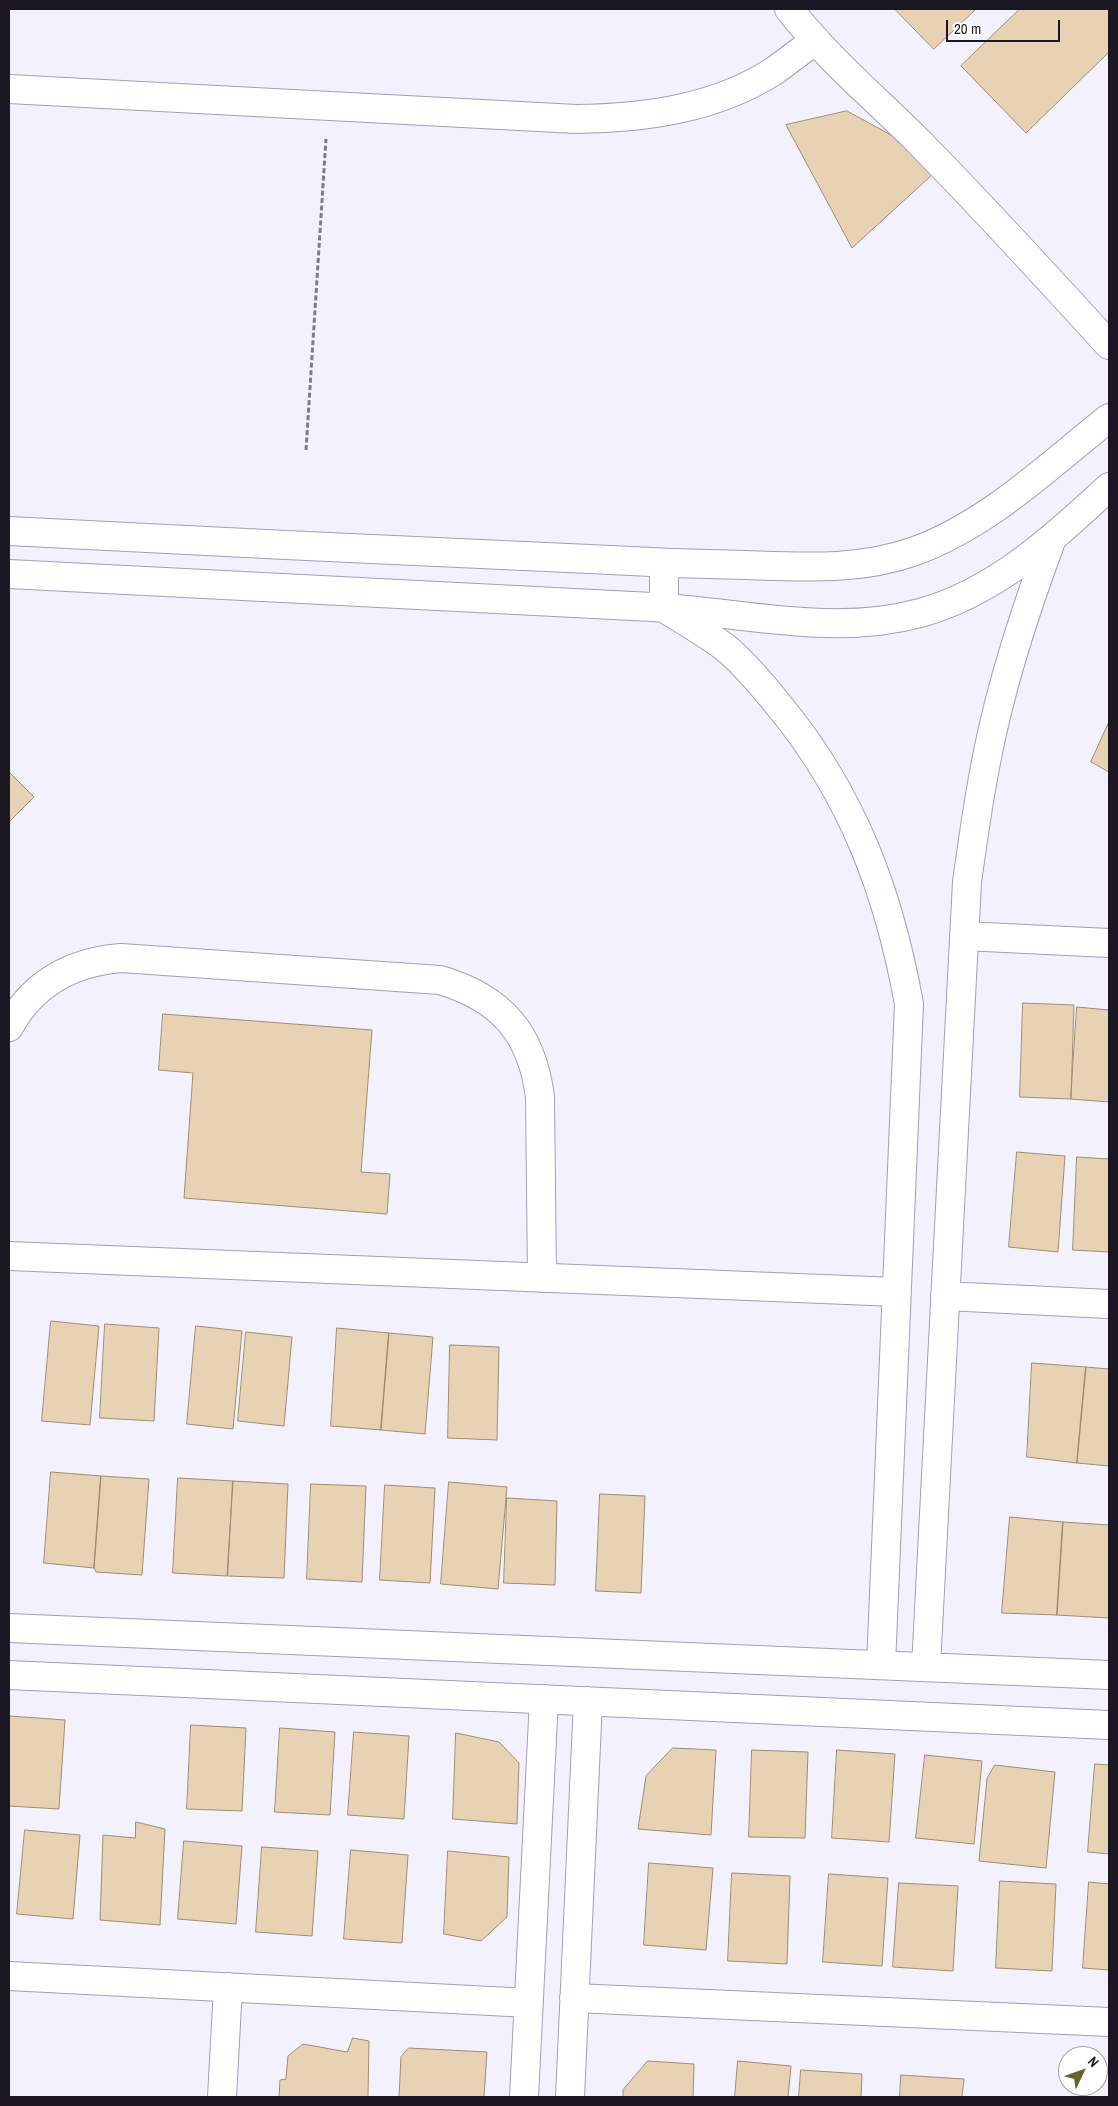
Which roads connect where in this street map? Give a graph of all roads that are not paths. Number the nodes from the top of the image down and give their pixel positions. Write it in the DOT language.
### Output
graph roads {
  1 [pos="789,9"];
  2 [pos="814,41"];
  3 [pos="9,89"];
  4 [pos="1109,345"];
  5 [pos="1109,418"];
  6 [pos="1109,487"];
  7 [pos="9,532"];
  8 [pos="1052,539"];
  9 [pos="664,563"];
  10 [pos="9,574"];
  11 [pos="664,608"];
  12 [pos="964,936"];
  13 [pos="1109,942"];
  14 [pos="9,1027"];
  15 [pos="9,1256"];
  16 [pos="542,1278"];
  17 [pos="896,1292"];
  18 [pos="945,1296"];
  19 [pos="1109,1304"];
  20 [pos="9,1628"];
  21 [pos="881,1665"];
  22 [pos="926,1667"];
  23 [pos="1109,1675"];
  24 [pos="9,1676"];
  25 [pos="544,1699"];
  26 [pos="588,1702"];
  27 [pos="1109,1725"];
  28 [pos="9,1976"];
  29 [pos="228,1988"];
  30 [pos="574,1998"];
  31 [pos="529,2003"];
  32 [pos="1109,2022"];
  33 [pos="222,2097"];
  34 [pos="524,2097"];
  35 [pos="570,2097"];
  1 -- 2 [label="street"];
  2 -- 3 [label="street"];
  2 -- 4 [label="street"];
  5 -- 9 [label="street"];
  6 -- 8 [label="street"];
  7 -- 9 [label="street"];
  8 -- 11 [label="street"];
  8 -- 12 [label="street"];
  9 -- 11 [label="street"];
  10 -- 11 [label="street"];
  11 -- 17 [label="street"];
  12 -- 13 [label="street"];
  12 -- 18 [label="street"];
  14 -- 16 [label="street"];
  15 -- 16 [label="street"];
  16 -- 17 [label="street"];
  17 -- 21 [label="street"];
  18 -- 19 [label="street"];
  18 -- 22 [label="street"];
  20 -- 21 [label="street"];
  21 -- 22 [label="street"];
  22 -- 23 [label="street"];
  24 -- 25 [label="street"];
  25 -- 26 [label="street"];
  25 -- 31 [label="street"];
  26 -- 27 [label="street"];
  26 -- 30 [label="street"];
  28 -- 29 [label="street"];
  29 -- 31 [label="street"];
  29 -- 33 [label="street"];
  30 -- 32 [label="street"];
  30 -- 35 [label="street"];
  31 -- 34 [label="street"];
}
